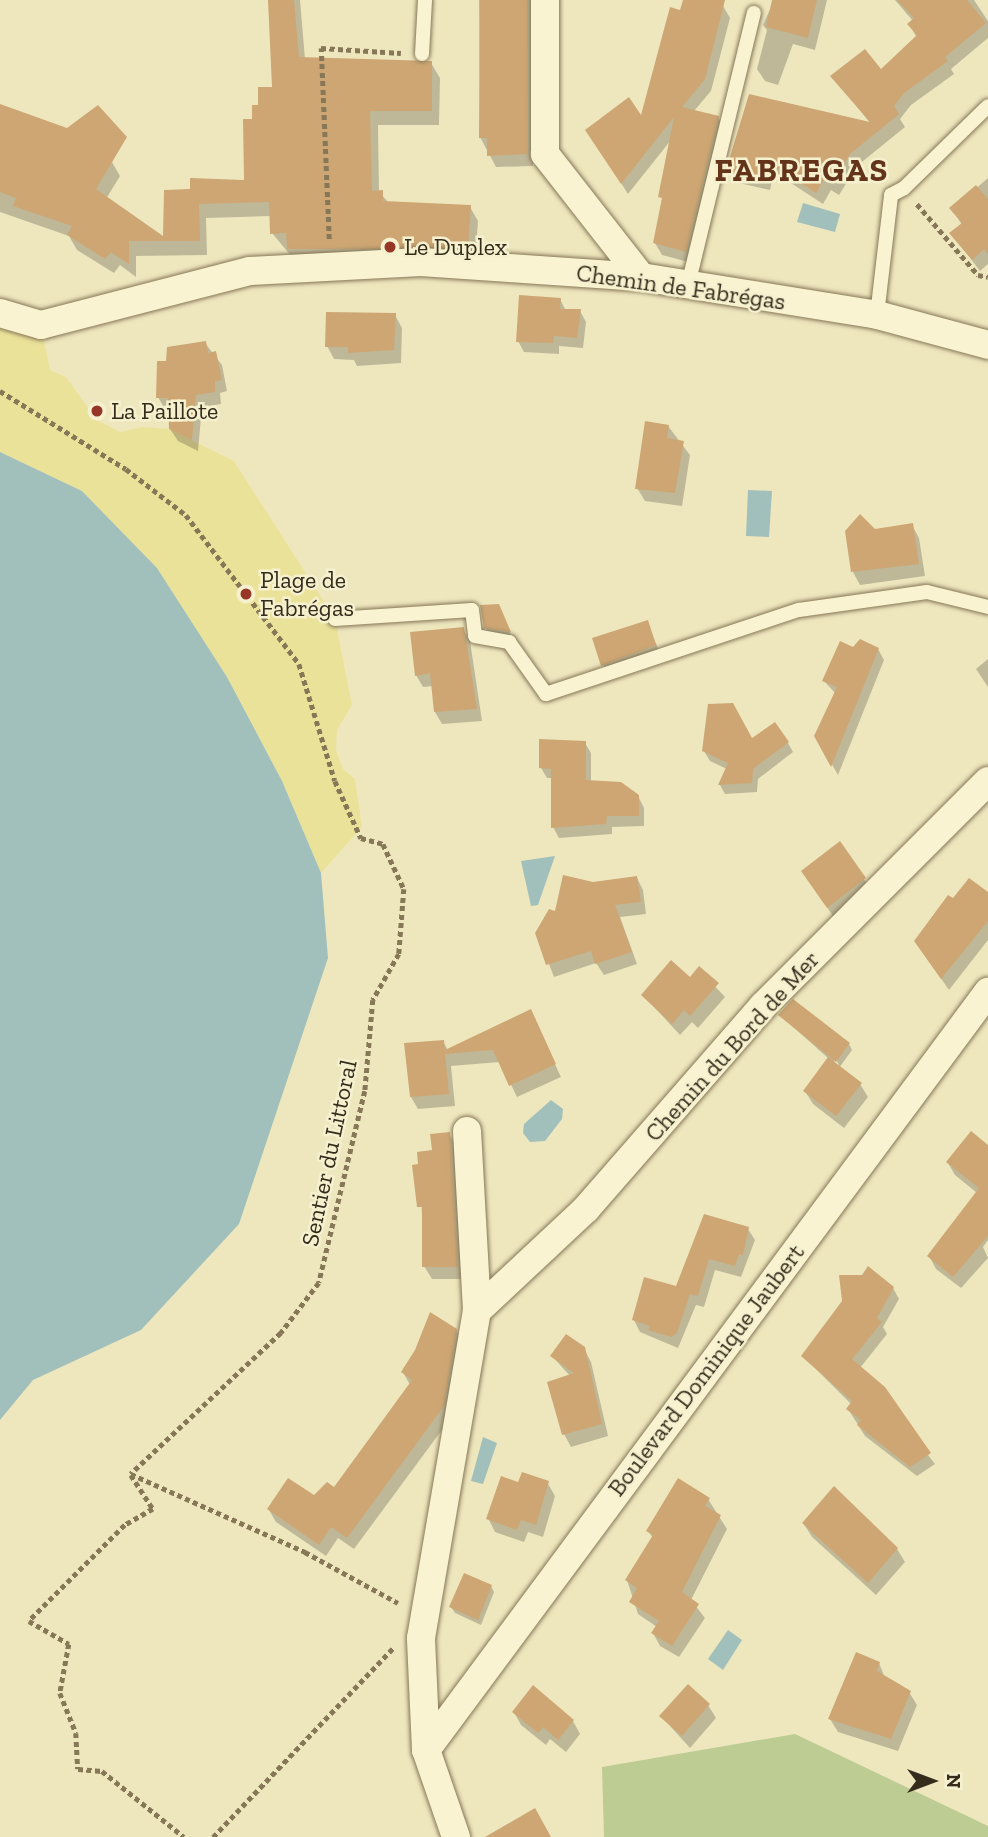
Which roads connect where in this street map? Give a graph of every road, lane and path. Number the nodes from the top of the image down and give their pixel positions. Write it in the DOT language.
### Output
graph roads {
  1 [pos="425,0"];
  2 [pos="545,0"];
  3 [pos="754,13"];
  4 [pos="422,54"];
  5 [pos="988,107"];
  6 [pos="904,188"];
  7 [pos="330,264"];
  8 [pos="641,276"];
  9 [pos="988,277"];
  10 [pos="688,285"];
  11 [pos="0,313"];
  12 [pos="877,315"];
  13 [pos="988,345"];
  14 [pos="0,391"];
  15 [pos="988,607"];
  16 [pos="335,619"];
  17 [pos="988,781"];
  18 [pos="988,992"];
  19 [pos="467,1131"];
  20 [pos="477,1311"];
  21 [pos="131,1474"];
  22 [pos="422,1617"];
  23 [pos="426,1750"];
  24 [pos="184,1837"];
  25 [pos="213,1837"];
  26 [pos="456,1837"];
  1 -- 4 [label="lane"];
  2 -- 8 [label="street"];
  3 -- 10 [label="lane"];
  4 -- 7 [label="path"];
  5 -- 6 [label="lane"];
  6 -- 9 [label="path"];
  6 -- 12 [label="lane"];
  7 -- 8 [label="street, Chemin de Fabrégas"];
  7 -- 11 [label="street, Chemin de Fabrégas"];
  8 -- 10 [label="street, Chemin de Fabrégas"];
  10 -- 12 [label="street, Chemin de Fabrégas"];
  12 -- 13 [label="street, Chemin de Fabrégas"];
  14 -- 21 [label="path, Sentier du Littoral"];
  15 -- 16 [label="lane"];
  17 -- 20 [label="street, Chemin du Bord de Mer"];
  18 -- 23 [label="street, Boulevard Dominique Jaubert"];
  19 -- 20 [label="street"];
  20 -- 22 [label="street"];
  21 -- 22 [label="path"];
  21 -- 24 [label="path"];
  22 -- 23 [label="street"];
  22 -- 25 [label="path"];
  23 -- 26 [label="street"];
}
